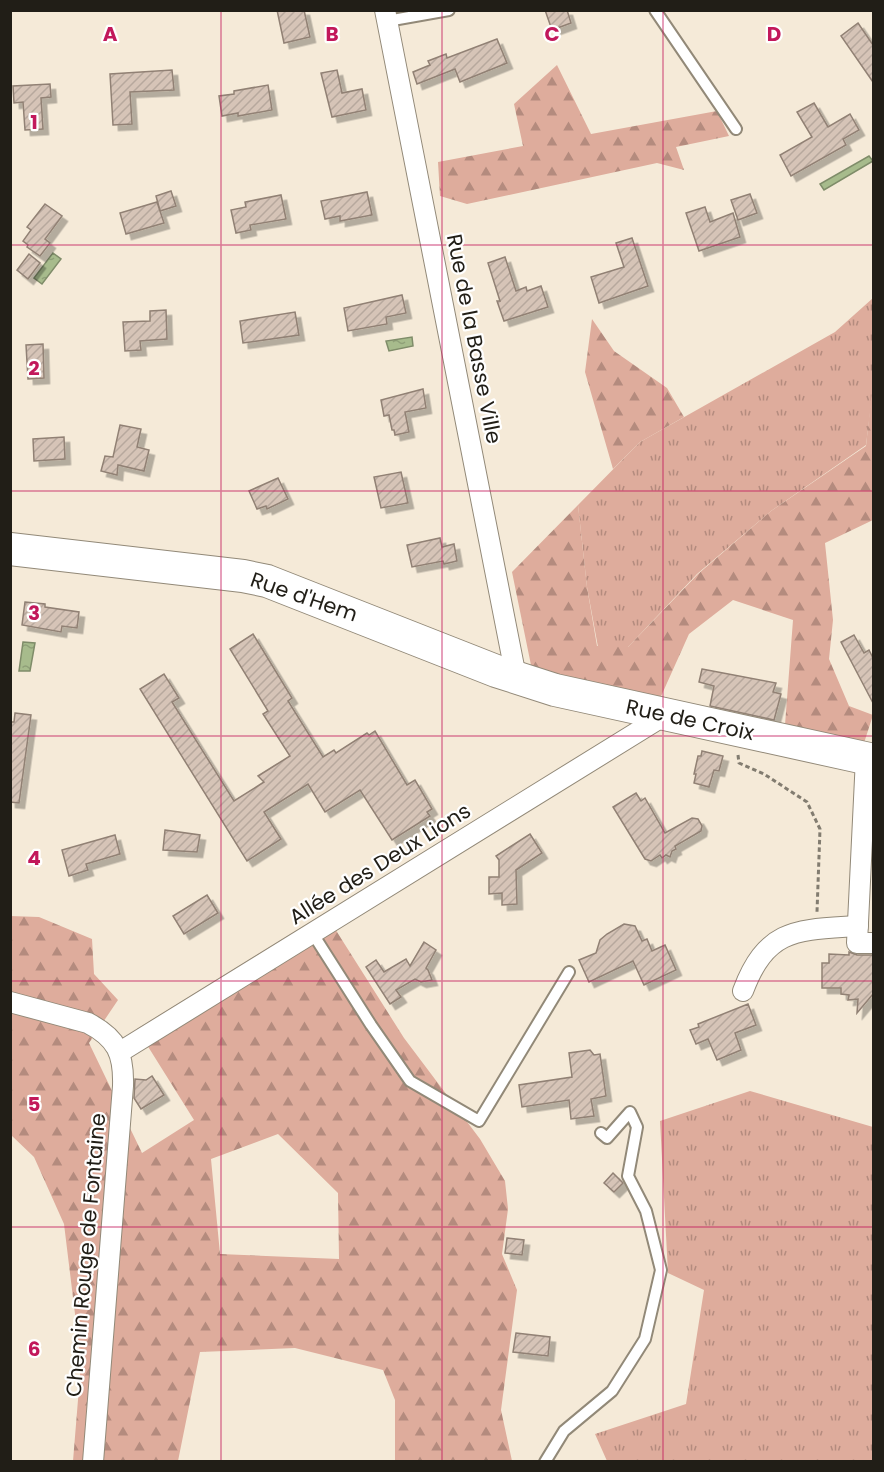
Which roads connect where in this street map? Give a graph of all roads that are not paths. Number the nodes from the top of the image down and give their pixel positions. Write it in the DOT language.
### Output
graph roads {
  1 [pos="449,10"];
  2 [pos="655,10"];
  3 [pos="386,16"];
  4 [pos="736,129"];
  5 [pos="10,549"];
  6 [pos="516,677"];
  7 [pos="665,715"];
  8 [pos="870,759"];
  9 [pos="858,926"];
  10 [pos="313,934"];
  11 [pos="873,944"];
  12 [pos="569,972"];
  13 [pos="743,991"];
  14 [pos="10,1002"];
  15 [pos="120,1052"];
  16 [pos="601,1133"];
  17 [pos="93,1461"];
  18 [pos="545,1461"];
  1 -- 3 [label="lane"];
  2 -- 4 [label="lane"];
  3 -- 6 [label="street, Rue de la Basse Ville"];
  5 -- 6 [label="main road, Rue d'Hem"];
  6 -- 7 [label="main road, Rue de Croix"];
  7 -- 8 [label="main road, Rue de Croix"];
  7 -- 10 [label="street, Allée des Deux Lions"];
  8 -- 9 [label="street, Rue de Croix"];
  9 -- 11 [label="street"];
  9 -- 13 [label="street"];
  10 -- 12 [label="lane"];
  10 -- 15 [label="street, Allée des Deux Lions"];
  14 -- 15 [label="street"];
  15 -- 17 [label="street, Chemin Rouge de Fontaine"];
  16 -- 18 [label="lane"];
}
